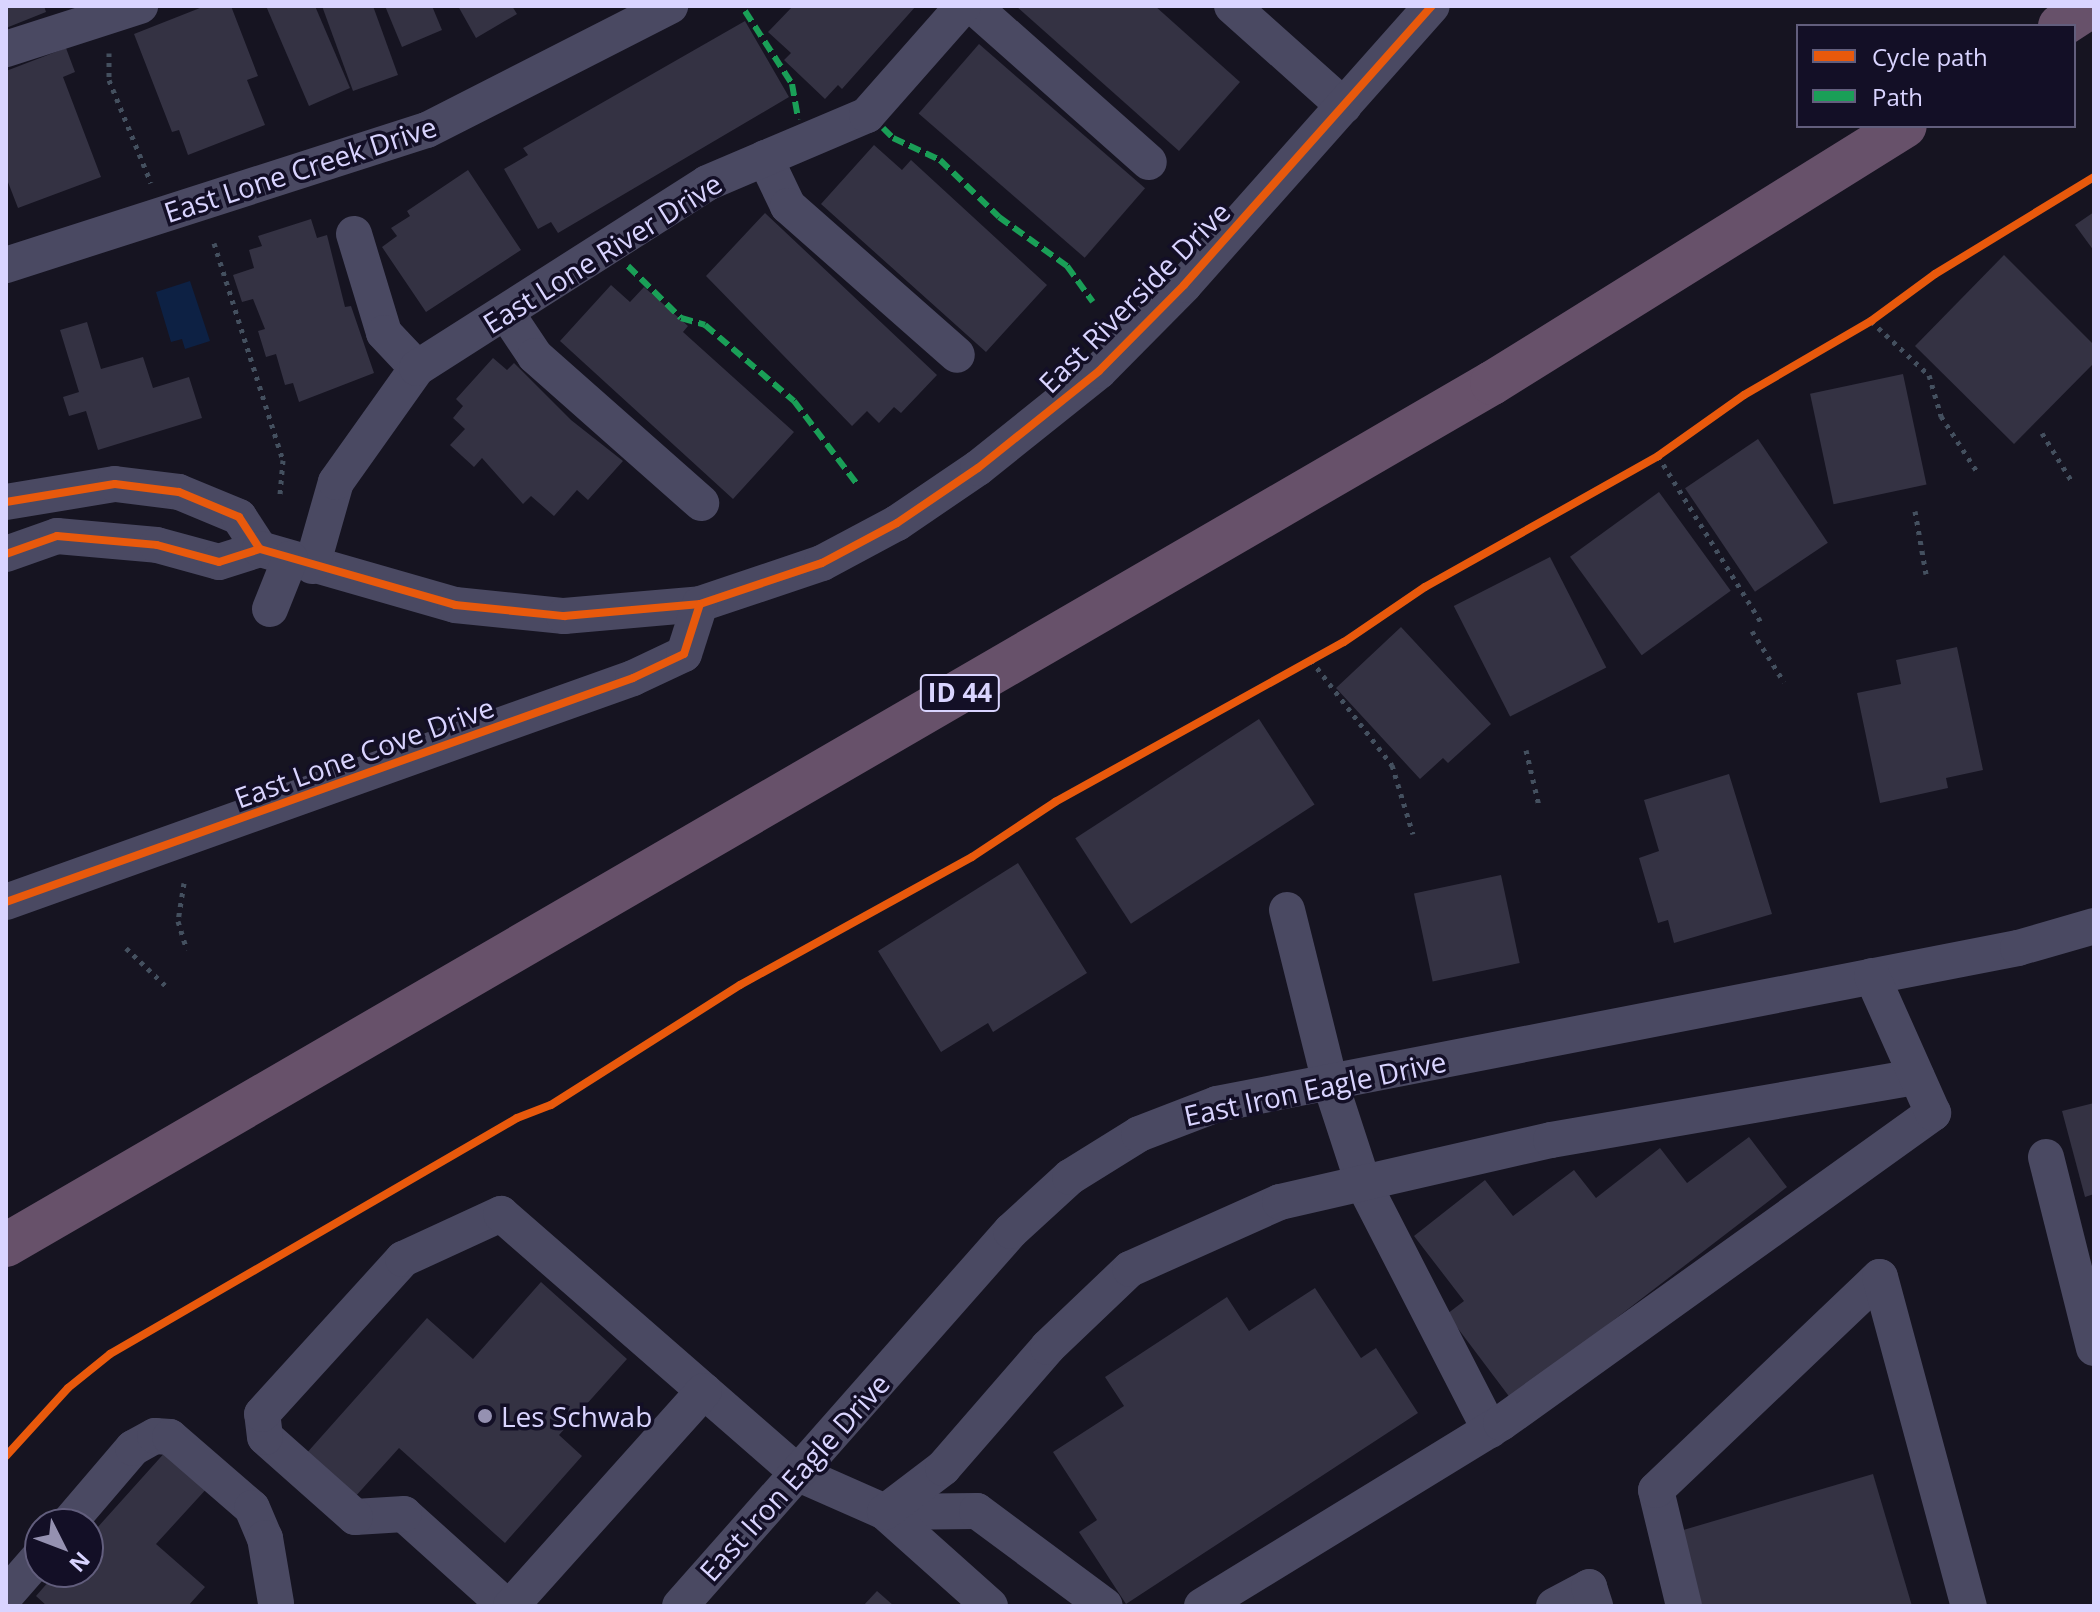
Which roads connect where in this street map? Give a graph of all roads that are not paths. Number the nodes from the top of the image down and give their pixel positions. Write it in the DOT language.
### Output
graph roads {
  1 [pos="140,6"];
  2 [pos="670,6"];
  3 [pos="963,6"];
  4 [pos="973,6"];
  5 [pos="1232,6"];
  6 [pos="1432,6"];
  7 [pos="2091,6"];
  8 [pos="2063,24"];
  9 [pos="6,49"];
  10 [pos="1344,106"];
  11 [pos="1902,128"];
  12 [pos="765,158"];
  13 [pos="1149,162"];
  14 [pos="354,234"];
  15 [pos="6,265"];
  16 [pos="507,314"];
  17 [pos="957,355"];
  18 [pos="417,368"];
  19 [pos="6,502"];
  20 [pos="701,503"];
  21 [pos="6,554"];
  22 [pos="287,558"];
  23 [pos="700,604"];
  24 [pos="270,609"];
  25 [pos="6,902"];
  26 [pos="1287,910"];
  27 [pos="2094,926"];
  28 [pos="1872,976"];
  29 [pos="1917,1077"];
  30 [pos="1330,1082"];
  31 [pos="2046,1157"];
  32 [pos="1363,1183"];
  33 [pos="2081,1244"];
  34 [pos="6,1245"];
  35 [pos="2094,1348"];
  36 [pos="704,1391"];
  37 [pos="1490,1430"];
  38 [pos="799,1474"];
  39 [pos="82,1508"];
  40 [pos="885,1512"];
  41 [pos="24,1574"];
  42 [pos="6,1595"];
  43 [pos="278,1605"];
  44 [pos="508,1606"];
  45 [pos="680,1606"];
  46 [pos="990,1606"];
  47 [pos="1105,1606"];
  48 [pos="1202,1606"];
  49 [pos="1554,1606"];
  50 [pos="1595,1606"];
  51 [pos="1684,1606"];
  52 [pos="1969,1606"];
  1 -- 9 [label="street"];
  2 -- 15 [label="street, East Lone Creek Drive"];
  3 -- 12 [label="street, East Lone River Drive"];
  4 -- 13 [label="street"];
  5 -- 10 [label="street"];
  6 -- 10 [label="street, East Riverside Drive"];
  7 -- 8 [label="highway"];
  10 -- 23 [label="street, East Riverside Drive"];
  11 -- 34 [label="highway, ID 44"];
  12 -- 16 [label="street, East Lone River Drive"];
  12 -- 17 [label="street"];
  14 -- 18 [label="street"];
  16 -- 18 [label="street, East Lone River Drive"];
  16 -- 20 [label="street"];
  18 -- 22 [label="street, East Lone River Drive"];
  19 -- 22 [label="street"];
  21 -- 22 [label="street"];
  22 -- 23 [label="street, East Riverside Drive"];
  22 -- 24 [label="street, East Lone River Drive"];
  23 -- 25 [label="street, East Lone Cove Drive"];
  26 -- 30 [label="street"];
  27 -- 28 [label="street, East Iron Eagle Drive"];
  28 -- 29 [label="street"];
  28 -- 30 [label="street, East Iron Eagle Drive"];
  29 -- 32 [label="street"];
  29 -- 37 [label="street"];
  30 -- 32 [label="street"];
  30 -- 38 [label="street, East Iron Eagle Drive"];
  31 -- 33 [label="street"];
  32 -- 37 [label="street"];
  32 -- 40 [label="street"];
  33 -- 35 [label="street"];
  36 -- 38 [label="street"];
  36 -- 44 [label="street"];
  36 -- 44 [label="street"];
  37 -- 48 [label="street"];
  38 -- 40 [label="street"];
  38 -- 45 [label="street, East Iron Eagle Drive"];
  39 -- 43 [label="street"];
  40 -- 46 [label="street"];
  40 -- 47 [label="street"];
  41 -- 42 [label="street"];
  49 -- 50 [label="street"];
  51 -- 52 [label="street"];
}
